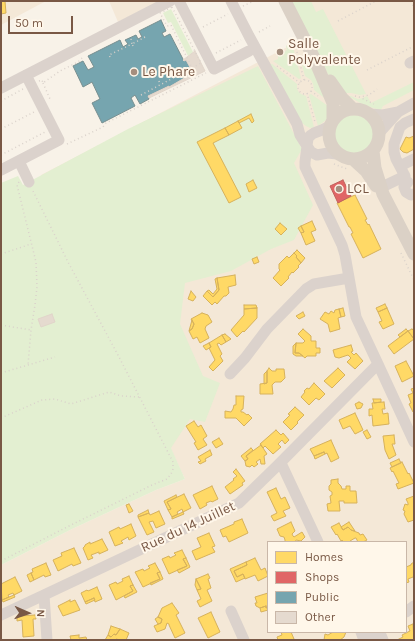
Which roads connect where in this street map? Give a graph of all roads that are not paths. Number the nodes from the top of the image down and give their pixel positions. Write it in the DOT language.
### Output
graph roads {
  1 [pos="170,1"];
  2 [pos="179,1"];
  3 [pos="285,1"];
  4 [pos="234,5"];
  5 [pos="249,51"];
  6 [pos="314,58"];
  7 [pos="29,80"];
  8 [pos="1,88"];
  9 [pos="414,104"];
  10 [pos="353,109"];
  11 [pos="372,110"];
  12 [pos="398,112"];
  13 [pos="414,118"];
  14 [pos="331,123"];
  15 [pos="297,124"];
  16 [pos="314,133"];
  17 [pos="379,133"];
  18 [pos="307,146"];
  19 [pos="373,151"];
  20 [pos="317,155"];
  21 [pos="334,158"];
  22 [pos="414,159"];
  23 [pos="19,160"];
  24 [pos="352,165"];
  25 [pos="400,166"];
  26 [pos="1,170"];
  27 [pos="308,172"];
  28 [pos="25,179"];
  29 [pos="409,180"];
  30 [pos="382,191"];
  31 [pos="414,194"];
  32 [pos="414,254"];
  33 [pos="349,278"];
  34 [pos="378,364"];
  35 [pos="230,374"];
  36 [pos="414,442"];
  37 [pos="281,462"];
  38 [pos="318,541"];
  39 [pos="44,595"];
  40 [pos="231,611"];
  41 [pos="1,615"];
  42 [pos="382,635"];
  43 [pos="47,640"];
  44 [pos="244,640"];
  45 [pos="364,640"];
  1 -- 7 [label="street"];
  2 -- 5 [label="street"];
  3 -- 6 [label="main road"];
  4 -- 15 [label="street"];
  6 -- 10 [label="main road"];
  6 -- 14 [label="main road"];
  7 -- 8 [label="street"];
  7 -- 23 [label="street"];
  9 -- 12 [label="street"];
  10 -- 11 [label="main road"];
  10 -- 14 [label="main road"];
  11 -- 12 [label="street"];
  11 -- 17 [label="main road"];
  12 -- 17 [label="street"];
  13 -- 25 [label="street"];
  14 -- 16 [label="street"];
  14 -- 21 [label="main road"];
  15 -- 16 [label="street"];
  15 -- 18 [label="street"];
  16 -- 18 [label="street"];
  17 -- 19 [label="main road"];
  18 -- 20 [label="street"];
  18 -- 27 [label="street"];
  19 -- 24 [label="main road"];
  19 -- 30 [label="main road"];
  20 -- 21 [label="street"];
  20 -- 27 [label="street"];
  21 -- 24 [label="main road"];
  22 -- 25 [label="street"];
  23 -- 26 [label="street"];
  23 -- 28 [label="street"];
  24 -- 30 [label="main road"];
  25 -- 29 [label="street"];
  27 -- 33 [label="street"];
  29 -- 30 [label="street"];
  29 -- 31 [label="street"];
  30 -- 32 [label="main road"];
  33 -- 34 [label="street"];
  33 -- 35 [label="street"];
  34 -- 36 [label="street"];
  34 -- 37 [label="street, Rue du 14 Juillet"];
  37 -- 38 [label="street"];
  37 -- 39 [label="street, Rue du 14 Juillet"];
  39 -- 41 [label="street, Rue du 14 Juillet"];
  39 -- 43 [label="street"];
  40 -- 44 [label="street"];
  42 -- 45 [label="street"];
}
